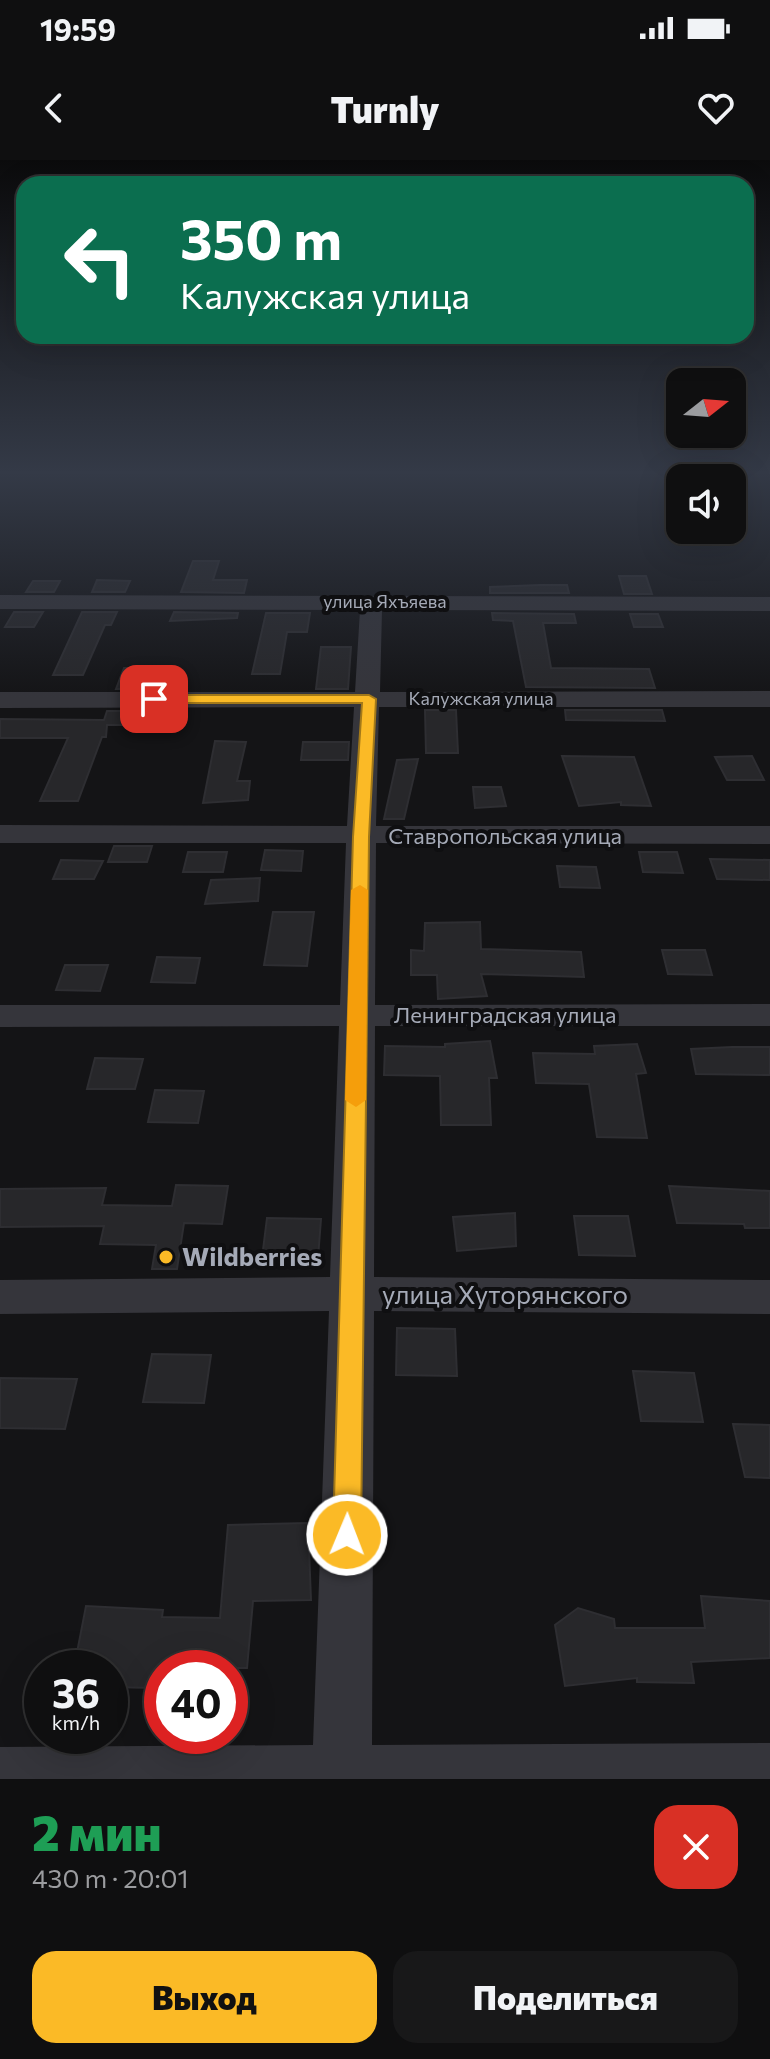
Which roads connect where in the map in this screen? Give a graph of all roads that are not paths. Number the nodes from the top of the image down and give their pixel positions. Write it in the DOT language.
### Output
graph roads {
  1 [pos="0,602"];
  2 [pos="371,602"];
  3 [pos="770,604"];
  4 [pos="369,699"];
  5 [pos="770,699"];
  6 [pos="0,700"];
  7 [pos="0,834"];
  8 [pos="770,835"];
  9 [pos="361,837"];
  10 [pos="770,1015"];
  11 [pos="0,1016"];
  12 [pos="357,1016"];
  13 [pos="352,1294"];
  14 [pos="0,1297"];
  15 [pos="770,1297"];
  16 [pos="770,1773"];
  17 [pos="0,1777"];
  18 [pos="342,1778"];
  1 -- 2 [label="street, улица Яхъяева"];
  2 -- 3 [label="street, улица Яхъяева"];
  2 -- 4 [label="street"];
  4 -- 5 [label="street, Калужская улица"];
  4 -- 6 [label="street, Калужская улица"];
  4 -- 9 [label="street"];
  7 -- 9 [label="street, Ставропольская улица"];
  8 -- 9 [label="street, Ставропольская улица"];
  9 -- 12 [label="street"];
  10 -- 12 [label="street, Ленинградская улица"];
  11 -- 12 [label="street, Ленинградская улица"];
  12 -- 13 [label="street"];
  13 -- 14 [label="street, улица Хуторянского"];
  13 -- 15 [label="street, улица Хуторянского"];
  13 -- 18 [label="street"];
  16 -- 18 [label="street"];
  17 -- 18 [label="street"];
}
